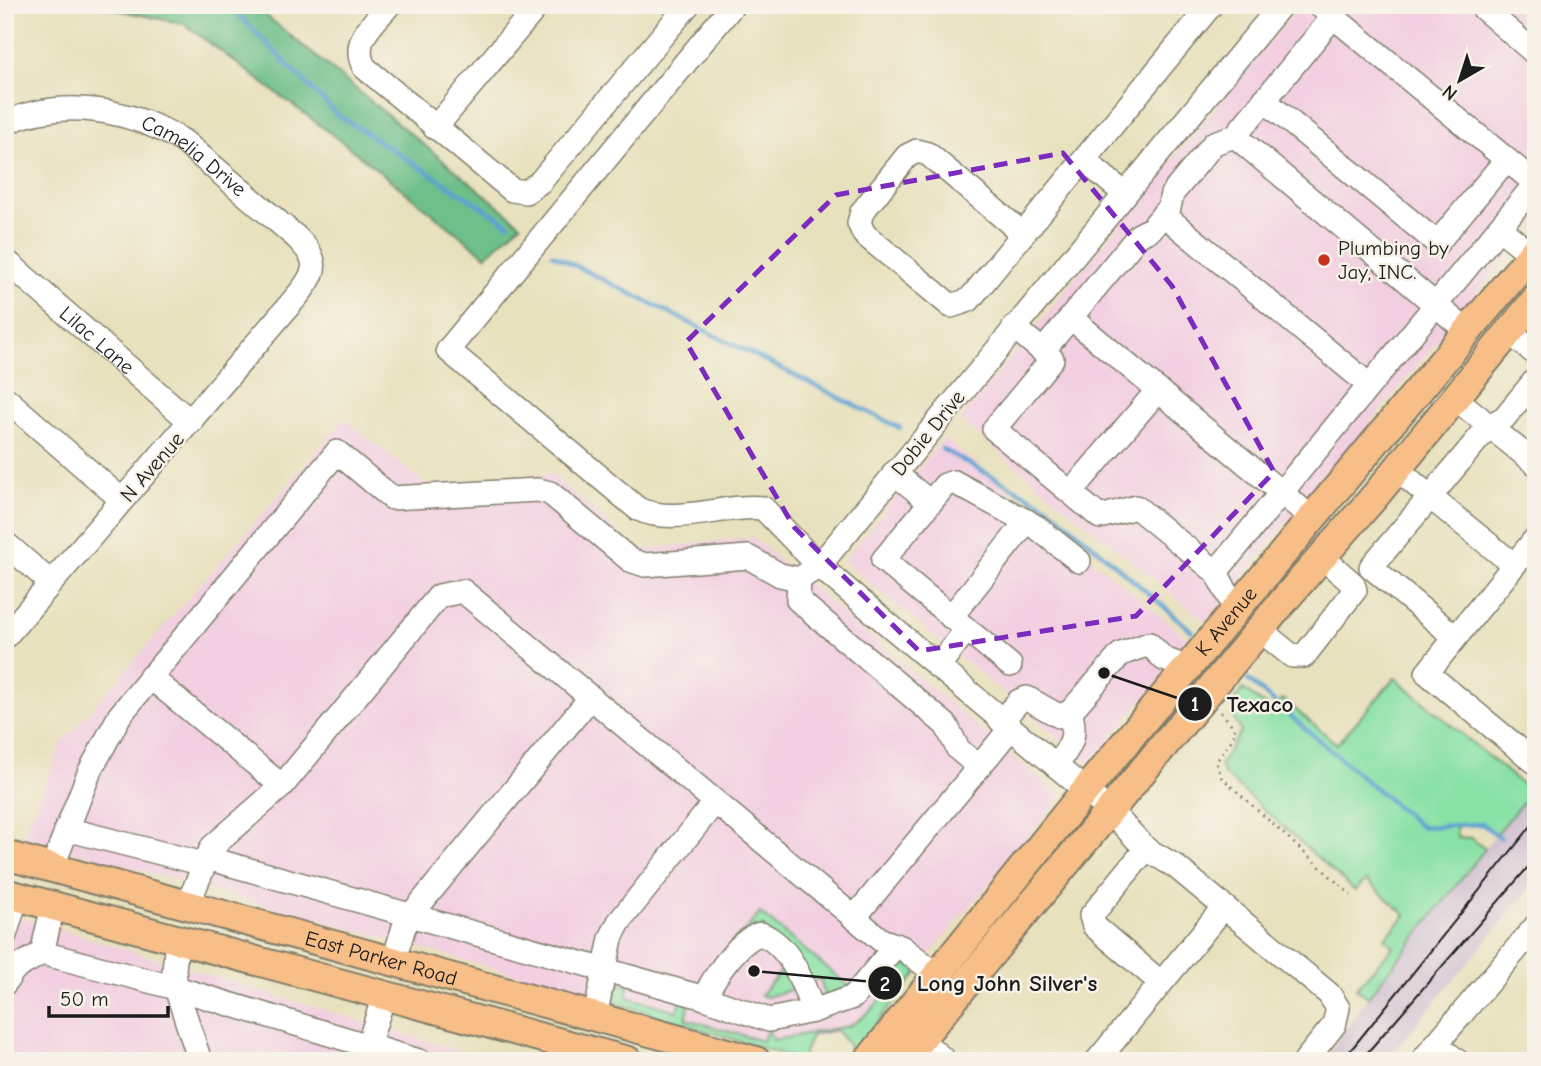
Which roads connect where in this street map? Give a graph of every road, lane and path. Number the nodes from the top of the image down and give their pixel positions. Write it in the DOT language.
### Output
graph roads {
  1 [pos="389,5"];
  2 [pos="538,5"];
  3 [pos="688,5"];
  4 [pos="733,5"];
  5 [pos="1211,5"];
  6 [pos="1282,5"];
  7 [pos="1484,5"];
  8 [pos="1326,11"];
  9 [pos="1536,54"];
  10 [pos="1264,100"];
  11 [pos="5,123"];
  12 [pos="435,128"];
  13 [pos="1235,136"];
  14 [pos="1084,160"];
  15 [pos="1506,160"];
  16 [pos="1535,183"];
  17 [pos="1125,194"];
  18 [pos="1163,214"];
  19 [pos="1499,228"];
  20 [pos="1023,234"];
  21 [pos="1437,243"];
  22 [pos="1534,254"];
  23 [pos="5,260"];
  24 [pos="1467,266"];
  25 [pos="298,295"];
  26 [pos="1536,299"];
  27 [pos="1434,306"];
  28 [pos="1071,318"];
  29 [pos="1014,327"];
  30 [pos="1468,332"];
  31 [pos="1509,332"];
  32 [pos="1043,351"];
  33 [pos="1536,354"];
  34 [pos="1536,379"];
  35 [pos="1369,385"];
  36 [pos="1158,390"];
  37 [pos="5,398"];
  38 [pos="1455,398"];
  39 [pos="191,422"];
  40 [pos="1489,426"];
  41 [pos="1372,448"];
  42 [pos="1536,464"];
  43 [pos="1397,469"];
  44 [pos="894,473"];
  45 [pos="1071,492"];
  46 [pos="1282,492"];
  47 [pos="1430,497"];
  48 [pos="122,500"];
  49 [pos="930,502"];
  50 [pos="1313,519"];
  51 [pos="1027,521"];
  52 [pos="1536,538"];
  53 [pos="5,543"];
  54 [pos="1322,557"];
  55 [pos="1079,561"];
  56 [pos="1514,565"];
  57 [pos="819,566"];
  58 [pos="1216,572"];
  59 [pos="799,579"];
  60 [pos="50,582"];
  61 [pos="1236,611"];
  62 [pos="959,623"];
  63 [pos="1260,630"];
  64 [pos="5,637"];
  65 [pos="1455,637"];
  66 [pos="1010,665"];
  67 [pos="938,667"];
  68 [pos="1188,668"];
  69 [pos="150,677"];
  70 [pos="591,697"];
  71 [pos="1070,712"];
  72 [pos="1221,712"];
  73 [pos="1006,725"];
  74 [pos="1536,763"];
  75 [pos="1056,766"];
  76 [pos="979,767"];
  77 [pos="282,786"];
  78 [pos="1085,790"];
  79 [pos="715,802"];
  80 [pos="1111,812"];
  81 [pos="66,829"];
  82 [pos="1146,849"];
  83 [pos="5,855"];
  84 [pos="206,861"];
  85 [pos="52,869"];
  86 [pos="11,895"];
  87 [pos="1351,895"];
  88 [pos="53,906"];
  89 [pos="187,906"];
  90 [pos="1224,907"];
  91 [pos="411,915"];
  92 [pos="854,918"];
  93 [pos="1536,926"];
  94 [pos="5,934"];
  95 [pos="177,940"];
  96 [pos="896,945"];
  97 [pos="42,953"];
  98 [pos="393,962"];
  99 [pos="606,970"];
  100 [pos="938,975"];
  101 [pos="5,983"];
  102 [pos="1161,983"];
  103 [pos="176,988"];
  104 [pos="384,996"];
  105 [pos="705,999"];
  106 [pos="813,1011"];
  107 [pos="595,1017"];
  108 [pos="920,1039"];
  109 [pos="368,1046"];
  110 [pos="1429,1052"];
  111 [pos="584,1056"];
  112 [pos="200,1061"];
  113 [pos="419,1061"];
  114 [pos="628,1061"];
  115 [pos="756,1061"];
  116 [pos="868,1061"];
  117 [pos="902,1061"];
  118 [pos="944,1061"];
  119 [pos="1097,1061"];
  120 [pos="1305,1061"];
  121 [pos="1457,1061"];
  1 -- 12 [label="street"];
  2 -- 12 [label="street"];
  3 -- 12 [label="street"];
  4 -- 57 [label="street"];
  5 -- 14 [label="street"];
  6 -- 17 [label="street, Dobie Drive"];
  7 -- 9 [label="street"];
  8 -- 10 [label="street"];
  8 -- 15 [label="street"];
  10 -- 13 [label="street"];
  10 -- 21 [label="street"];
  11 -- 25 [label="street, Camelia Drive"];
  13 -- 18 [label="street"];
  13 -- 27 [label="street"];
  14 -- 17 [label="street"];
  14 -- 20 [label="street"];
  15 -- 16 [label="street"];
  15 -- 21 [label="street"];
  16 -- 19 [label="street"];
  17 -- 29 [label="street, Dobie Drive"];
  18 -- 28 [label="street"];
  18 -- 35 [label="street"];
  19 -- 22 [label="street"];
  19 -- 24 [label="street"];
  20 -- 20 [label="street"];
  21 -- 24 [label="street"];
  22 -- 30 [label="main road, K Avenue"];
  23 -- 39 [label="street, Lilac Lane"];
  24 -- 27 [label="street"];
  25 -- 39 [label="street, N Avenue"];
  26 -- 31 [label="main road, K Avenue"];
  27 -- 30 [label="street"];
  27 -- 35 [label="street"];
  28 -- 32 [label="street"];
  28 -- 36 [label="street"];
  29 -- 32 [label="street"];
  29 -- 44 [label="street, Dobie Drive"];
  30 -- 41 [label="main road, K Avenue"];
  31 -- 33 [label="street"];
  31 -- 38 [label="main road, K Avenue"];
  32 -- 45 [label="street"];
  34 -- 40 [label="street"];
  35 -- 46 [label="street"];
  36 -- 45 [label="street"];
  36 -- 46 [label="street"];
  37 -- 48 [label="street"];
  38 -- 40 [label="street"];
  38 -- 43 [label="main road, K Avenue"];
  39 -- 48 [label="street, N Avenue"];
  40 -- 42 [label="street"];
  40 -- 47 [label="street"];
  41 -- 43 [label="main road"];
  41 -- 50 [label="main road, K Avenue"];
  43 -- 47 [label="street"];
  43 -- 54 [label="main road, K Avenue"];
  44 -- 49 [label="street"];
  44 -- 57 [label="street, Dobie Drive"];
  45 -- 58 [label="street"];
  46 -- 50 [label="street"];
  46 -- 58 [label="street"];
  47 -- 56 [label="street"];
  47 -- 65 [label="street"];
  48 -- 60 [label="street, N Avenue"];
  49 -- 51 [label="street"];
  49 -- 62 [label="street"];
  50 -- 61 [label="main road, K Avenue"];
  51 -- 55 [label="street"];
  51 -- 62 [label="street"];
  52 -- 56 [label="street"];
  53 -- 60 [label="street"];
  54 -- 63 [label="main road, K Avenue"];
  54 -- 63 [label="street"];
  56 -- 65 [label="street"];
  57 -- 59 [label="street, Dobie Drive"];
  57 -- 67 [label="street"];
  58 -- 61 [label="street"];
  59 -- 69 [label="street"];
  59 -- 76 [label="street"];
  60 -- 64 [label="street, N Avenue"];
  61 -- 63 [label="main road"];
  61 -- 68 [label="main road, K Avenue"];
  62 -- 66 [label="street"];
  62 -- 67 [label="street"];
  63 -- 80 [label="main road, K Avenue"];
  65 -- 74 [label="street"];
  67 -- 73 [label="street"];
  68 -- 71 [label="street"];
  68 -- 78 [label="main road, K Avenue"];
  69 -- 77 [label="street"];
  69 -- 81 [label="street"];
  70 -- 77 [label="street"];
  70 -- 79 [label="street"];
  70 -- 91 [label="street"];
  71 -- 73 [label="street"];
  71 -- 75 [label="street"];
  72 -- 87 [label="path"];
  73 -- 75 [label="street"];
  73 -- 76 [label="street"];
  75 -- 78 [label="street"];
  76 -- 92 [label="street"];
  77 -- 84 [label="street"];
  78 -- 80 [label="street"];
  78 -- 100 [label="main road, K Avenue"];
  79 -- 92 [label="street"];
  79 -- 99 [label="street"];
  80 -- 82 [label="street"];
  80 -- 108 [label="main road, K Avenue"];
  81 -- 84 [label="street"];
  81 -- 85 [label="street"];
  82 -- 90 [label="street"];
  82 -- 102 [label="street"];
  83 -- 85 [label="main road, East Parker Road"];
  84 -- 89 [label="street"];
  84 -- 91 [label="street"];
  85 -- 89 [label="main road, East Parker Road"];
  86 -- 88 [label="main road, East Parker Road"];
  86 -- 94 [label="street"];
  88 -- 95 [label="main road, East Parker Road"];
  88 -- 97 [label="street"];
  89 -- 95 [label="main road"];
  89 -- 98 [label="main road, East Parker Road"];
  90 -- 102 [label="street"];
  90 -- 120 [label="street"];
  91 -- 98 [label="street"];
  91 -- 99 [label="street"];
  92 -- 96 [label="street"];
  93 -- 110 [label="street"];
  95 -- 103 [label="street"];
  95 -- 104 [label="main road, East Parker Road"];
  96 -- 100 [label="street"];
  96 -- 106 [label="street"];
  97 -- 101 [label="street"];
  97 -- 103 [label="street"];
  98 -- 104 [label="main road"];
  98 -- 107 [label="main road, East Parker Road"];
  99 -- 105 [label="street"];
  99 -- 107 [label="street"];
  100 -- 116 [label="main road, K Avenue"];
  102 -- 119 [label="street"];
  103 -- 109 [label="street"];
  103 -- 112 [label="street"];
  104 -- 109 [label="street"];
  104 -- 111 [label="main road, East Parker Road"];
  105 -- 106 [label="street"];
  105 -- 106 [label="street"];
  107 -- 111 [label="main road"];
  107 -- 115 [label="main road, East Parker Road"];
  108 -- 117 [label="main road, K Avenue"];
  108 -- 118 [label="street"];
  109 -- 113 [label="street"];
  110 -- 121 [label="street"];
  111 -- 114 [label="main road, East Parker Road"];
}
